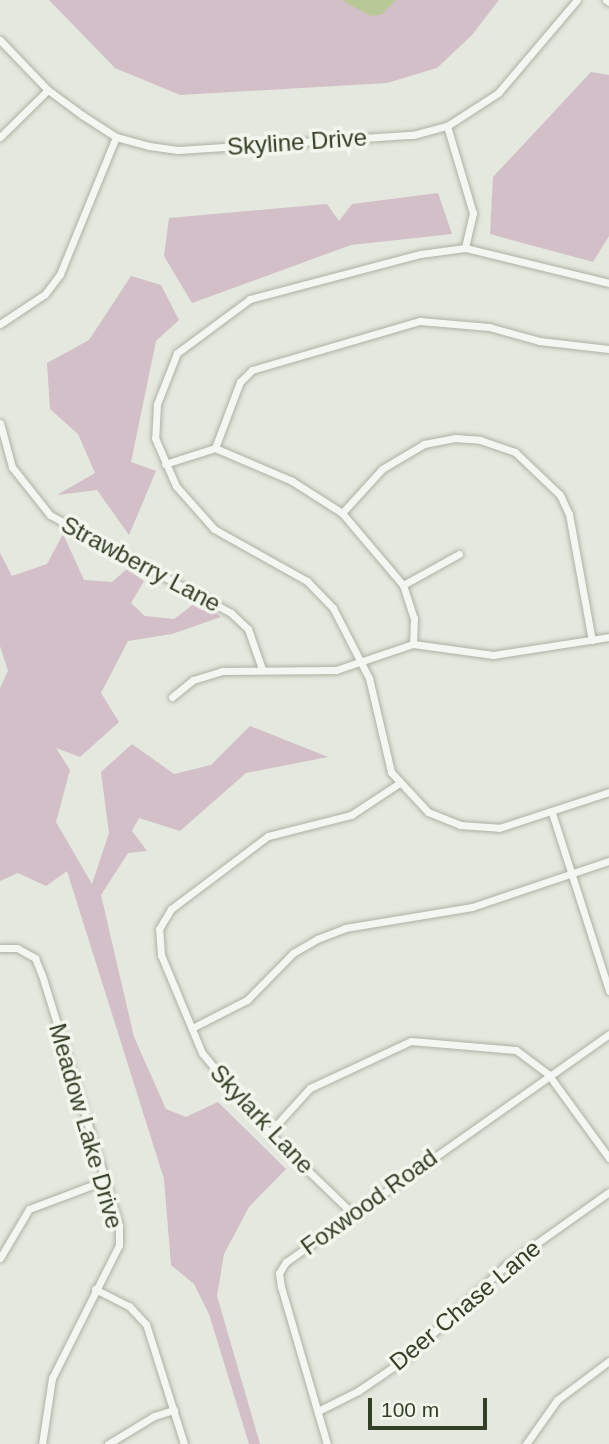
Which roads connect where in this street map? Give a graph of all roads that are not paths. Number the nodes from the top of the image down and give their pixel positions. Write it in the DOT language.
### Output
graph roads {
  1 [pos="577,0"];
  2 [pos="0,40"];
  3 [pos="47,90"];
  4 [pos="447,126"];
  5 [pos="0,137"];
  6 [pos="116,137"];
  7 [pos="465,248"];
  8 [pos="609,283"];
  9 [pos="0,324"];
  10 [pos="609,349"];
  11 [pos="0,422"];
  12 [pos="215,448"];
  13 [pos="165,464"];
  14 [pos="342,513"];
  15 [pos="459,554"];
  16 [pos="403,585"];
  17 [pos="609,637"];
  18 [pos="592,640"];
  19 [pos="413,644"];
  20 [pos="362,661"];
  21 [pos="262,669"];
  22 [pos="172,697"];
  23 [pos="398,784"];
  24 [pos="609,792"];
  25 [pos="552,813"];
  26 [pos="609,861"];
  27 [pos="570,873"];
  28 [pos="0,948"];
  29 [pos="606,968"];
  30 [pos="609,991"];
  31 [pos="194,1027"];
  32 [pos="609,1034"];
  33 [pos="548,1074"];
  34 [pos="269,1133"];
  35 [pos="609,1158"];
  36 [pos="106,1180"];
  37 [pos="609,1192"];
  38 [pos="353,1214"];
  39 [pos="0,1258"];
  40 [pos="95,1289"];
  41 [pos="609,1361"];
  42 [pos="174,1410"];
  43 [pos="317,1411"];
  44 [pos="42,1444"];
  45 [pos="108,1444"];
  46 [pos="184,1444"];
  47 [pos="327,1444"];
  48 [pos="526,1444"];
  1 -- 4 [label="street, Skyline Drive"];
  2 -- 3 [label="street, Skyline Drive"];
  3 -- 5 [label="street"];
  3 -- 6 [label="street, Skyline Drive"];
  4 -- 6 [label="street, Skyline Drive"];
  4 -- 7 [label="street"];
  6 -- 9 [label="street"];
  7 -- 8 [label="street"];
  7 -- 13 [label="street"];
  10 -- 12 [label="street"];
  11 -- 21 [label="street, Strawberry Lane"];
  12 -- 13 [label="street"];
  12 -- 14 [label="street"];
  13 -- 20 [label="street"];
  14 -- 16 [label="street"];
  14 -- 18 [label="street"];
  15 -- 16 [label="street"];
  16 -- 19 [label="street"];
  17 -- 18 [label="street"];
  18 -- 19 [label="street"];
  19 -- 20 [label="street"];
  20 -- 21 [label="street"];
  20 -- 23 [label="street"];
  21 -- 22 [label="street"];
  23 -- 25 [label="street"];
  23 -- 31 [label="street, Skylark Lane"];
  24 -- 25 [label="street"];
  25 -- 27 [label="street"];
  26 -- 27 [label="street"];
  27 -- 29 [label="street"];
  27 -- 31 [label="street"];
  28 -- 36 [label="street, Meadow Lake Drive"];
  29 -- 30 [label="street"];
  31 -- 34 [label="street, Skylark Lane"];
  32 -- 33 [label="street, Foxwood Road"];
  33 -- 34 [label="street"];
  33 -- 35 [label="street"];
  33 -- 38 [label="street, Foxwood Road"];
  34 -- 38 [label="street, Skylark Lane"];
  36 -- 39 [label="street"];
  36 -- 40 [label="street, Meadow Lake Drive"];
  37 -- 43 [label="street, Deer Chase Lane"];
  38 -- 43 [label="street, Foxwood Road"];
  40 -- 42 [label="street"];
  40 -- 44 [label="street, Meadow Lake Drive"];
  41 -- 48 [label="street"];
  42 -- 45 [label="street"];
  42 -- 46 [label="street"];
  43 -- 47 [label="street, Foxwood Road"];
}
